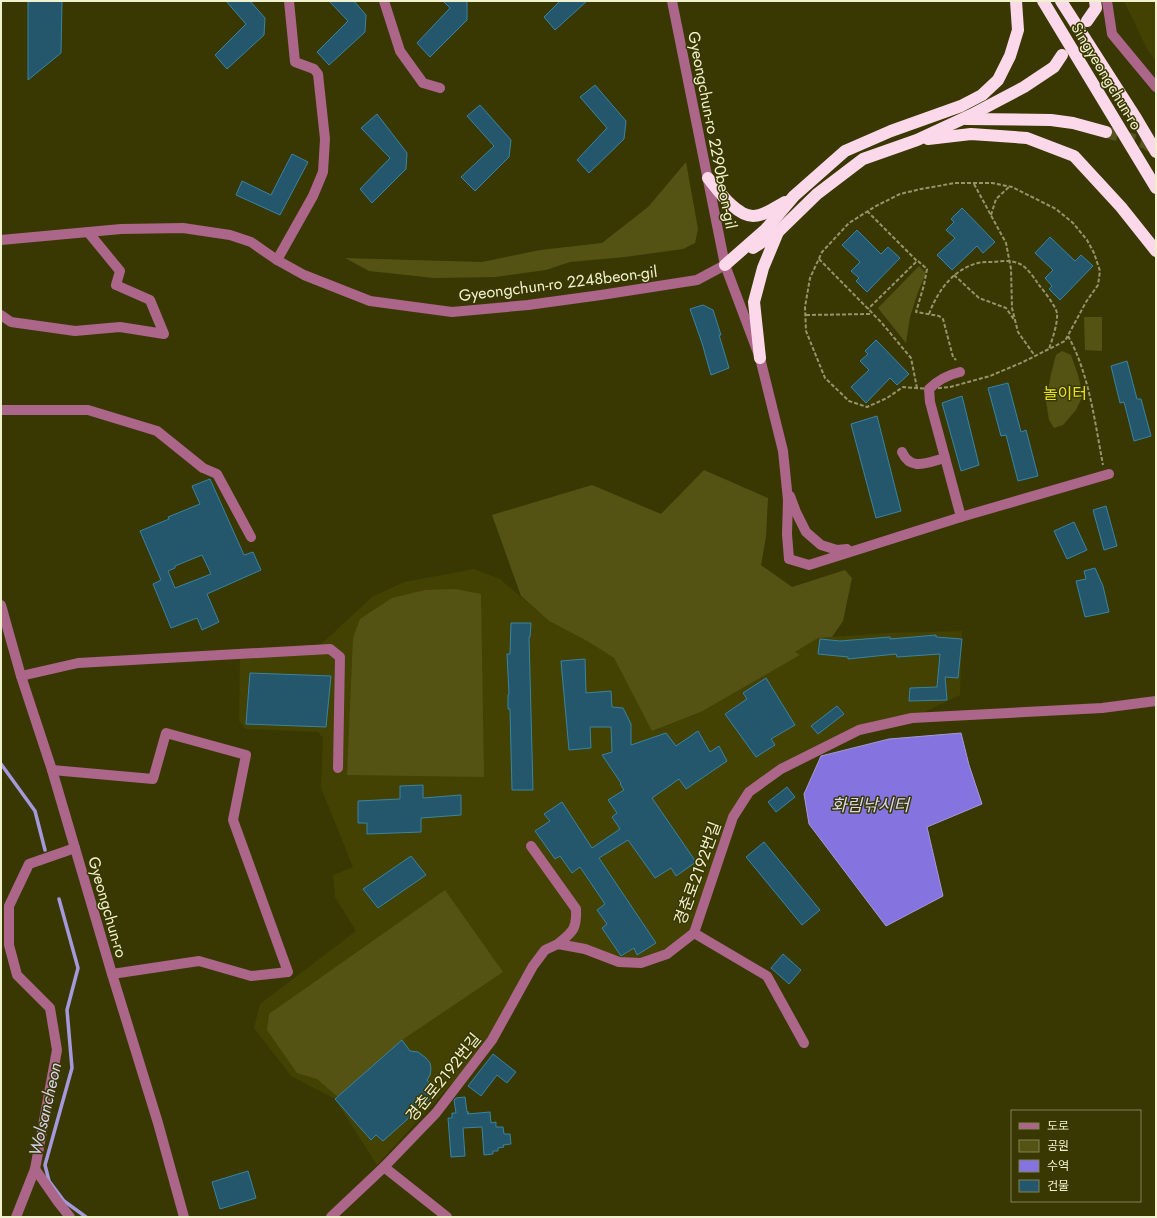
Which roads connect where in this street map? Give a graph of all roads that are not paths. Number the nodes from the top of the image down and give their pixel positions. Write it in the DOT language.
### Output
graph roads {
  1 [pos="289,1"];
  2 [pos="384,1"];
  3 [pos="672,1"];
  4 [pos="1016,1"];
  5 [pos="1043,1"];
  6 [pos="1061,1"];
  7 [pos="1095,1"];
  8 [pos="1107,1"];
  9 [pos="1087,21"];
  10 [pos="1062,55"];
  11 [pos="440,88"];
  12 [pos="1156,88"];
  13 [pos="964,118"];
  14 [pos="919,122"];
  15 [pos="1106,132"];
  16 [pos="917,140"];
  17 [pos="1156,152"];
  18 [pos="708,178"];
  19 [pos="1156,188"];
  20 [pos="794,196"];
  21 [pos="88,232"];
  22 [pos="778,232"];
  23 [pos="1,240"];
  24 [pos="1156,251"];
  25 [pos="277,260"];
  26 [pos="725,265"];
  27 [pos="1,315"];
  28 [pos="760,358"];
  29 [pos="960,372"];
  30 [pos="1,410"];
  31 [pos="902,452"];
  32 [pos="945,458"];
  33 [pos="1107,475"];
  34 [pos="787,485"];
  35 [pos="961,517"];
  36 [pos="251,537"];
  37 [pos="872,545"];
  38 [pos="1,605"];
  39 [pos="20,676"];
  40 [pos="1156,701"];
  41 [pos="338,768"];
  42 [pos="52,770"];
  43 [pos="531,846"];
  44 [pos="75,848"];
  45 [pos="694,932"];
  46 [pos="558,944"];
  47 [pos="112,974"];
  48 [pos="804,1043"];
  49 [pos="384,1167"];
  50 [pos="35,1169"];
  51 [pos="16,1217"];
  52 [pos="70,1217"];
  53 [pos="184,1217"];
  54 [pos="331,1217"];
  55 [pos="447,1217"];
  1 -- 25 [label="street"];
  2 -- 11 [label="street"];
  3 -- 18 [label="street, Gyeongchun-ro 2290beon-gil"];
  4 -- 14 [label="highway"];
  5 -- 19 [label="highway, Singyeongchun-ro"];
  6 -- 17 [label="highway, Singyeongchun-ro"];
  7 -- 9 [label="highway"];
  8 -- 12 [label="street"];
  10 -- 13 [label="highway"];
  13 -- 14 [label="highway"];
  13 -- 15 [label="highway"];
  13 -- 16 [label="highway"];
  14 -- 20 [label="highway"];
  16 -- 22 [label="highway"];
  16 -- 24 [label="highway"];
  18 -- 20 [label="highway"];
  18 -- 26 [label="street, Gyeongchun-ro 2290beon-gil"];
  20 -- 26 [label="highway"];
  21 -- 23 [label="street, Gyeongchun-ro 2248beon-gil"];
  21 -- 25 [label="street, Gyeongchun-ro 2248beon-gil"];
  21 -- 27 [label="street"];
  22 -- 26 [label="highway"];
  22 -- 28 [label="highway"];
  25 -- 26 [label="street, Gyeongchun-ro 2248beon-gil"];
  26 -- 28 [label="street, Gyeongchun-ro 2290beon-gil"];
  28 -- 34 [label="street, Gyeongchun-ro 2290beon-gil"];
  29 -- 32 [label="street"];
  30 -- 36 [label="street"];
  31 -- 32 [label="street"];
  32 -- 35 [label="street"];
  33 -- 35 [label="street"];
  34 -- 37 [label="street"];
  34 -- 37 [label="street"];
  35 -- 37 [label="street"];
  38 -- 39 [label="street, Gyeongchun-ro"];
  39 -- 41 [label="street"];
  39 -- 42 [label="street, Gyeongchun-ro"];
  40 -- 45 [label="street, 경춘로2192번길"];
  42 -- 44 [label="street, Gyeongchun-ro"];
  42 -- 47 [label="street"];
  43 -- 46 [label="street"];
  44 -- 47 [label="street, Gyeongchun-ro"];
  44 -- 50 [label="street"];
  45 -- 46 [label="street, 경춘로2192번길"];
  45 -- 48 [label="street"];
  46 -- 49 [label="street, 경춘로2192번길"];
  47 -- 53 [label="street, Gyeongchun-ro"];
  49 -- 54 [label="street, 경춘로2192번길"];
  49 -- 55 [label="street"];
  50 -- 51 [label="street"];
  50 -- 52 [label="street"];
}
